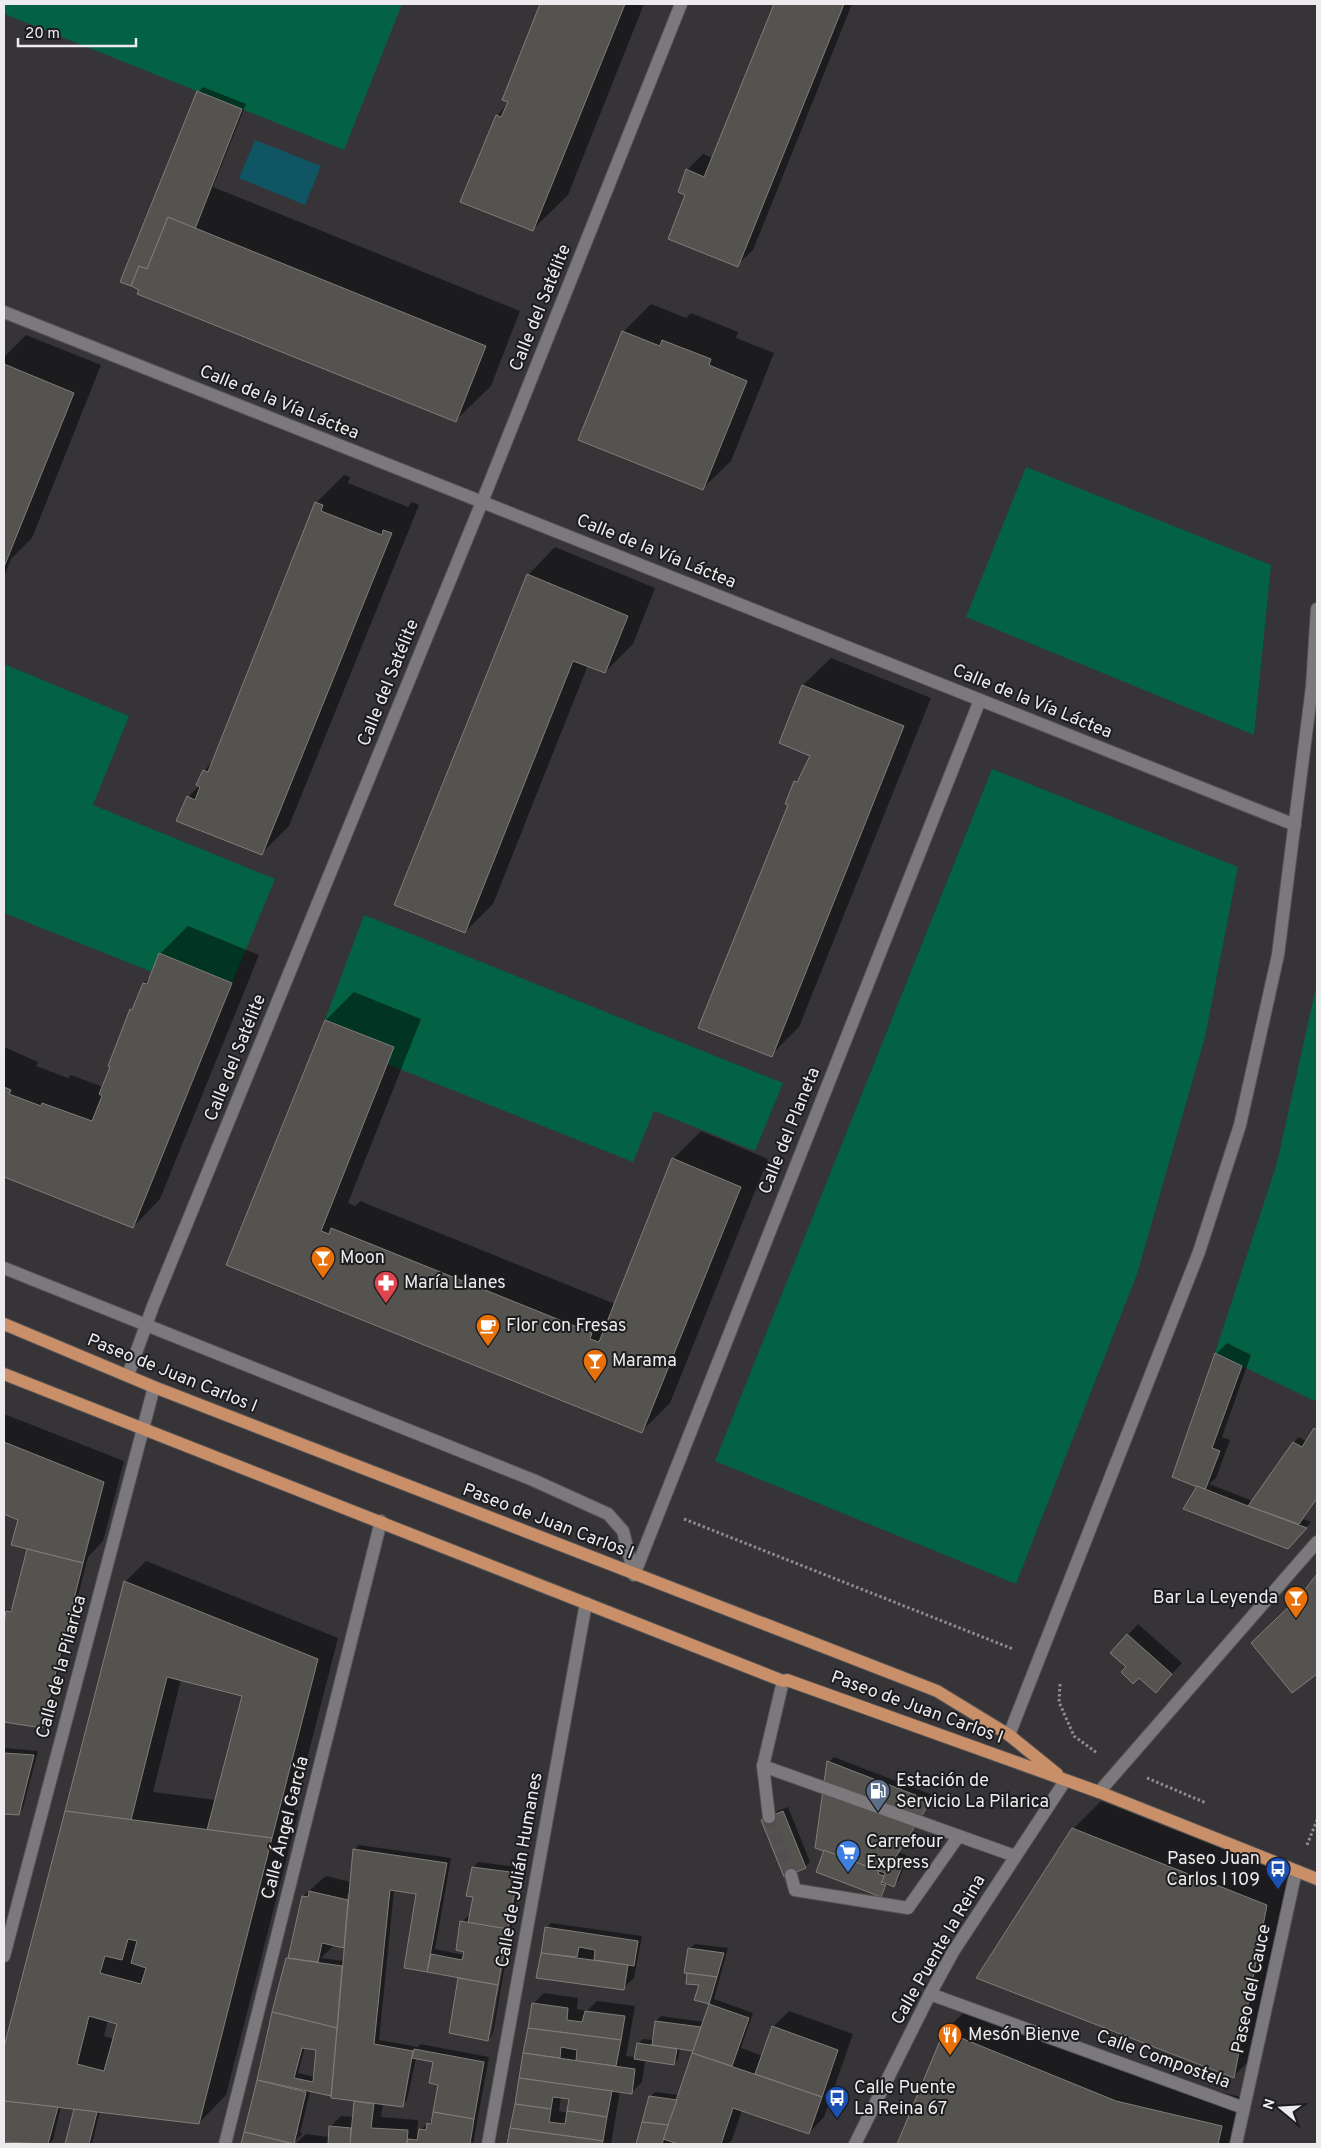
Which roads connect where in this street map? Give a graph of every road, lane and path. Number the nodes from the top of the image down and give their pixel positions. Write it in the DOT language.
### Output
graph roads {
  1 [pos="681,4"];
  2 [pos="4,312"];
  3 [pos="482,502"];
  4 [pos="1317,609"];
  5 [pos="980,700"];
  6 [pos="1295,825"];
  7 [pos="4,1268"];
  8 [pos="4,1324"];
  9 [pos="146,1324"];
  10 [pos="4,1374"];
  11 [pos="128,1374"];
  12 [pos="154,1387"];
  13 [pos="143,1430"];
  14 [pos="381,1521"];
  15 [pos="1317,1542"];
  16 [pos="634,1575"];
  17 [pos="586,1603"];
  18 [pos="1060,1676"];
  19 [pos="783,1681"];
  20 [pos="1009,1734"];
  21 [pos="1101,1756"];
  22 [pos="763,1766"];
  23 [pos="1065,1780"];
  24 [pos="1099,1792"];
  25 [pos="769,1817"];
  26 [pos="958,1837"];
  27 [pos="1015,1856"];
  28 [pos="1296,1871"];
  29 [pos="791,1875"];
  30 [pos="1317,1879"];
  31 [pos="4,1956"];
  32 [pos="930,1994"];
  33 [pos="1244,2108"];
  34 [pos="224,2144"];
  35 [pos="488,2144"];
  36 [pos="855,2144"];
  37 [pos="1236,2144"];
  1 -- 3 [label="street, Calle del Satélite"];
  2 -- 3 [label="street, Calle de la Vía Láctea"];
  3 -- 5 [label="street, Calle de la Vía Láctea"];
  3 -- 9 [label="street, Calle del Satélite"];
  4 -- 6 [label="street"];
  5 -- 6 [label="street, Calle de la Vía Láctea"];
  5 -- 16 [label="street, Calle del Planeta"];
  6 -- 20 [label="street"];
  7 -- 9 [label="street"];
  8 -- 11 [label="main road, Paseo de Juan Carlos I"];
  9 -- 11 [label="street, Calle del Satélite"];
  9 -- 16 [label="street"];
  10 -- 13 [label="main road, Paseo de Juan Carlos I"];
  11 -- 12 [label="main road, Paseo de Juan Carlos I"];
  12 -- 13 [label="street, Calle de la Pilarica"];
  12 -- 16 [label="main road, Paseo de Juan Carlos I"];
  13 -- 14 [label="main road, Paseo de Juan Carlos I"];
  13 -- 31 [label="street, Calle de la Pilarica"];
  14 -- 17 [label="main road, Paseo de Juan Carlos I"];
  14 -- 34 [label="street, Calle Ángel García"];
  15 -- 24 [label="street"];
  16 -- 20 [label="main road, Paseo de Juan Carlos I"];
  17 -- 19 [label="main road, Paseo de Juan Carlos I"];
  17 -- 35 [label="street, Calle de Julián Humanes"];
  18 -- 21 [label="path"];
  19 -- 22 [label="street"];
  19 -- 23 [label="main road, Paseo de Juan Carlos I"];
  20 -- 23 [label="main road, Paseo de Juan Carlos I"];
  22 -- 25 [label="street"];
  22 -- 26 [label="street"];
  23 -- 24 [label="main road, Paseo de Juan Carlos I"];
  23 -- 27 [label="street, Calle Puente la Reina"];
  24 -- 28 [label="main road, Paseo de Juan Carlos I"];
  26 -- 27 [label="street"];
  26 -- 29 [label="street"];
  27 -- 32 [label="street, Calle Puente la Reina"];
  28 -- 30 [label="main road, Paseo de Juan Carlos I"];
  28 -- 33 [label="street, Paseo del Cauce"];
  32 -- 33 [label="street, Calle Compostela"];
  32 -- 36 [label="street, Calle Puente la Reina"];
  33 -- 37 [label="street, Paseo del Cauce"];
}
